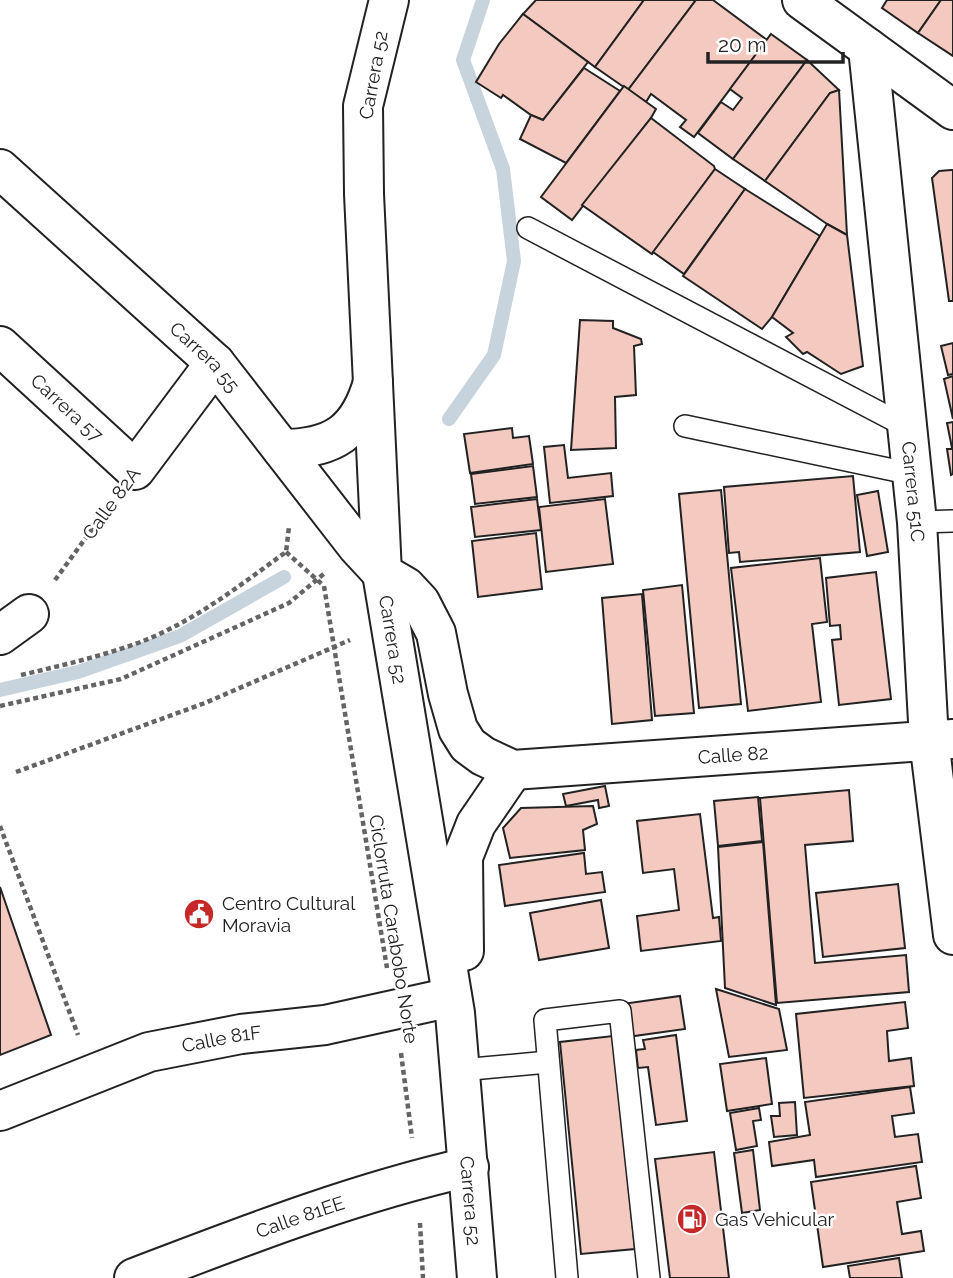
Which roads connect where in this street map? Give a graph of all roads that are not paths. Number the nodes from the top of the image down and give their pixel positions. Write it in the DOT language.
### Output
graph roads {
  1 [pos="389,0"];
  2 [pos="802,0"];
  3 [pos="868,48"];
  4 [pos="953,110"];
  5 [pos="0,169"];
  6 [pos="528,228"];
  7 [pos="0,346"];
  8 [pos="215,363"];
  9 [pos="373,380"];
  10 [pos="685,425"];
  11 [pos="907,427"];
  12 [pos="282,449"];
  13 [pos="135,470"];
  14 [pos="912,474"];
  15 [pos="935,521"];
  16 [pos="370,559"];
  17 [pos="941,739"];
  18 [pos="513,771"];
  19 [pos="953,934"];
  20 [pos="452,997"];
  21 [pos="548,1062"];
  22 [pos="461,1070"];
  23 [pos="0,1111"];
  24 [pos="469,1167"];
  25 [pos="134,1278"];
  26 [pos="477,1278"];
  27 [pos="567,1278"];
  28 [pos="649,1278"];
  1 -- 9 [label="street, Carrera 52"];
  2 -- 3 [label="street"];
  3 -- 4 [label="street"];
  3 -- 11 [label="street, Carrera 51C"];
  5 -- 8 [label="street, Carrera 55"];
  6 -- 11 [label="lane"];
  7 -- 13 [label="street, Carrera 57"];
  8 -- 12 [label="street, Carrera 55"];
  8 -- 13 [label="street, Calle 82A"];
  9 -- 12 [label="street"];
  9 -- 16 [label="street, Carrera 52"];
  10 -- 14 [label="lane"];
  11 -- 14 [label="street, Carrera 51C"];
  12 -- 16 [label="street, Carrera 55"];
  14 -- 15 [label="street, Carrera 51C"];
  15 -- 17 [label="street, Carrera 51C"];
  16 -- 18 [label="street"];
  16 -- 20 [label="street, Carrera 52"];
  17 -- 18 [label="street, Calle 82"];
  17 -- 19 [label="street, Carrera 51C"];
  18 -- 20 [label="street"];
  20 -- 22 [label="street, Carrera 52"];
  20 -- 23 [label="street, Calle 81F"];
  21 -- 22 [label="lane"];
  21 -- 27 [label="lane"];
  21 -- 28 [label="lane"];
  22 -- 24 [label="street, Carrera 52"];
  24 -- 25 [label="street, Calle 81EE"];
  24 -- 26 [label="street, Carrera 52"];
}
